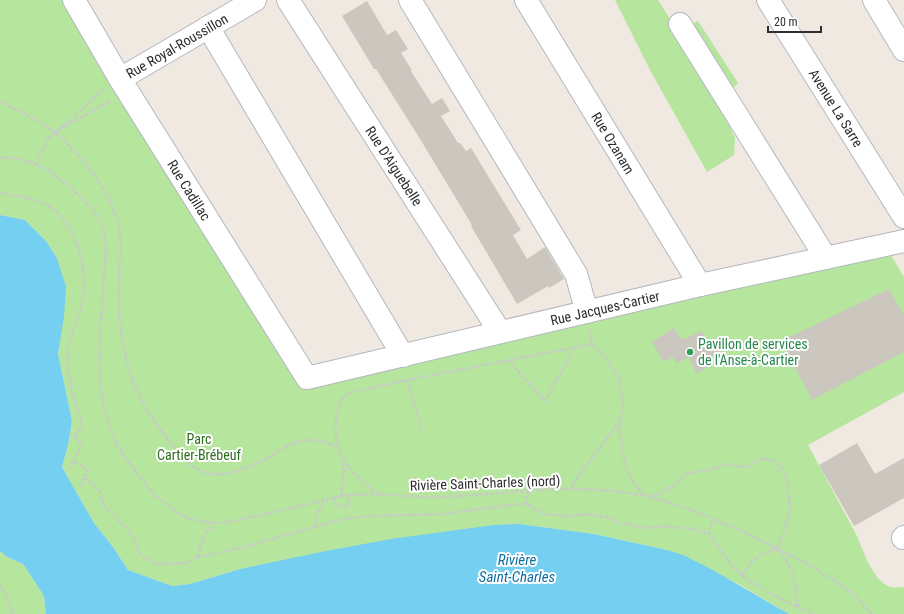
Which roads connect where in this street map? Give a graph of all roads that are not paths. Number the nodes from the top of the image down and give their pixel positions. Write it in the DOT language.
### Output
graph roads {
  1 [pos="74,0"];
  2 [pos="255,0"];
  3 [pos="288,0"];
  4 [pos="410,0"];
  5 [pos="526,0"];
  6 [pos="768,0"];
  7 [pos="874,0"];
  8 [pos="680,24"];
  9 [pos="208,27"];
  10 [pos="904,50"];
  11 [pos="123,86"];
  12 [pos="904,217"];
  13 [pos="904,241"];
  14 [pos="826,258"];
  15 [pos="700,285"];
  16 [pos="587,312"];
  17 [pos="500,332"];
  18 [pos="403,356"];
  19 [pos="307,378"];
  1 -- 11 [label="street, Rue Cadillac"];
  2 -- 9 [label="street, Rue Royal-Roussillon"];
  3 -- 17 [label="street, Rue D'Aiguebelle"];
  4 -- 16 [label="street"];
  5 -- 15 [label="street, Rue Ozanam"];
  6 -- 12 [label="street, Avenue La Sarre"];
  7 -- 10 [label="street"];
  8 -- 14 [label="street"];
  9 -- 11 [label="street, Rue Royal-Roussillon"];
  9 -- 18 [label="street"];
  11 -- 19 [label="street, Rue Cadillac"];
  13 -- 14 [label="street, Rue Jacques-Cartier"];
  14 -- 15 [label="street, Rue Jacques-Cartier"];
  15 -- 16 [label="street, Rue Jacques-Cartier"];
  16 -- 17 [label="street, Rue Jacques-Cartier"];
  17 -- 18 [label="street, Rue Jacques-Cartier"];
  18 -- 19 [label="street, Rue Jacques-Cartier"];
}
